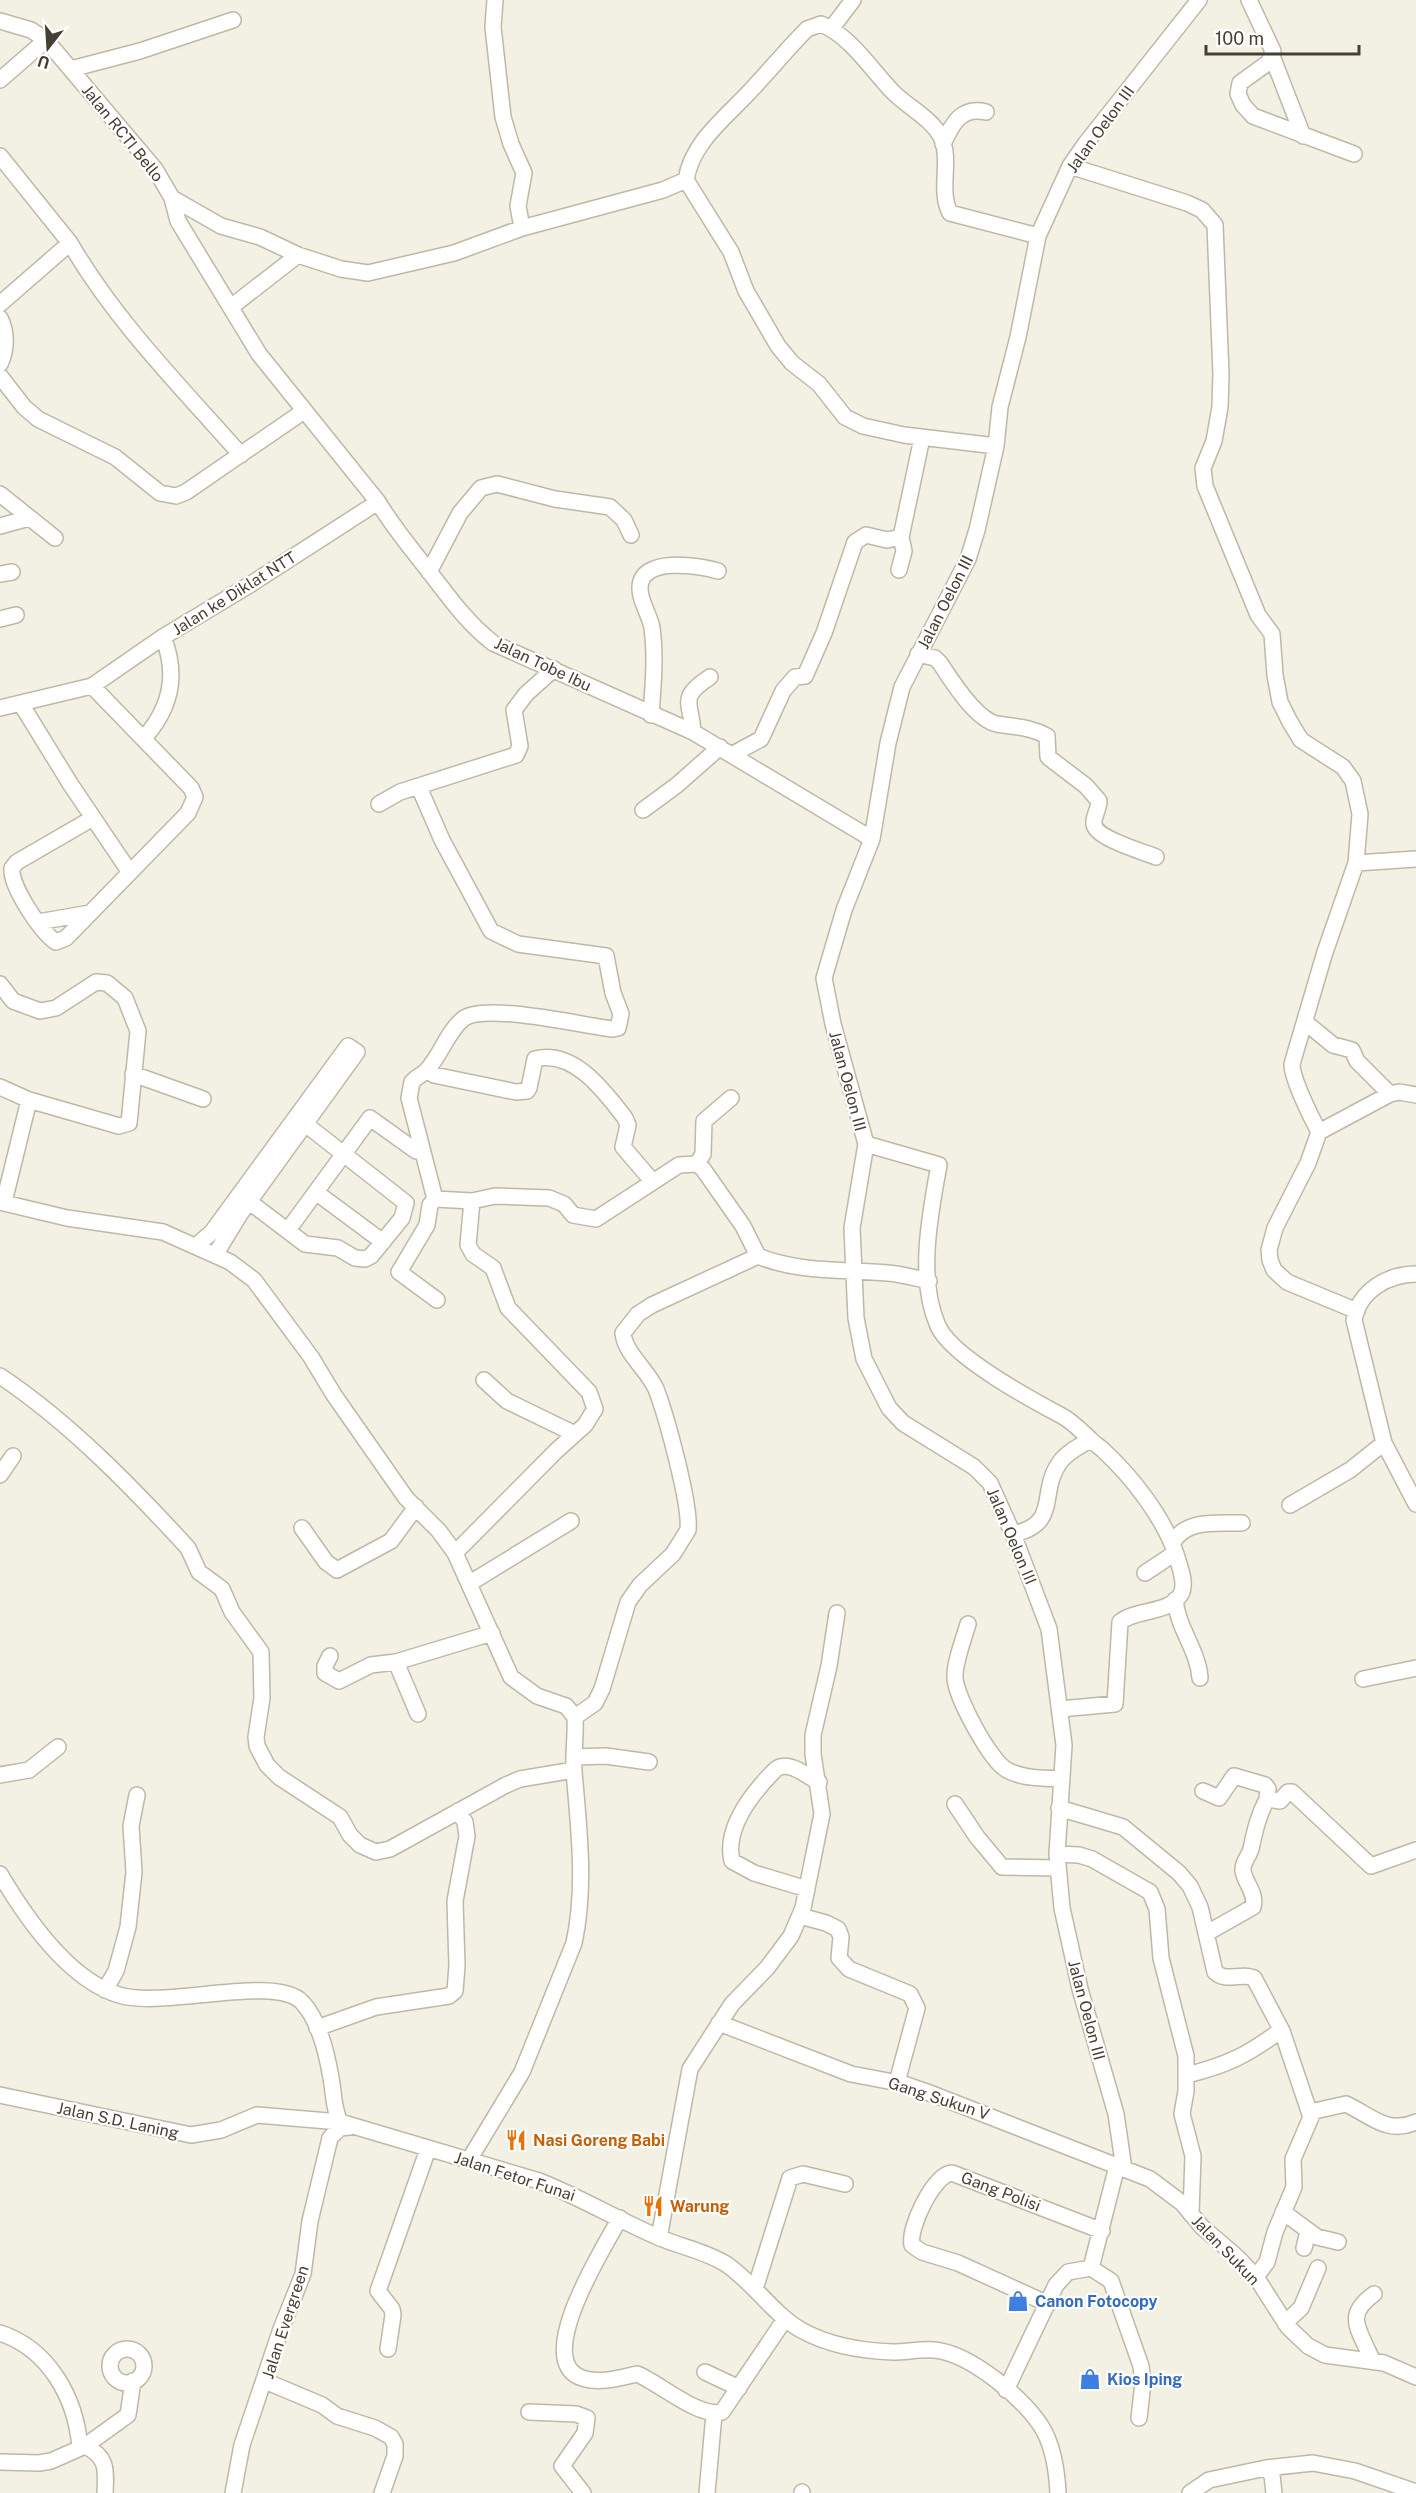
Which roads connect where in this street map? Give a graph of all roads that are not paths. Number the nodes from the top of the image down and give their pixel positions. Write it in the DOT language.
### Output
graph roads {
  1 [pos="495,0"];
  2 [pos="853,0"];
  3 [pos="1199,0"];
  4 [pos="1249,0"];
  5 [pos="233,20"];
  6 [pos="0,21"];
  7 [pos="831,29"];
  8 [pos="46,40"];
  9 [pos="1272,56"];
  10 [pos="71,69"];
  11 [pos="0,80"];
  12 [pos="986,112"];
  13 [pos="1303,136"];
  14 [pos="943,144"];
  15 [pos="1354,154"];
  16 [pos="0,156"];
  17 [pos="1070,166"];
  18 [pos="686,180"];
  19 [pos="172,198"];
  20 [pos="522,228"];
  21 [pos="1038,236"];
  22 [pos="70,243"];
  23 [pos="298,255"];
  24 [pos="0,304"];
  25 [pos="231,307"];
  26 [pos="0,318"];
  27 [pos="0,364"];
  28 [pos="0,376"];
  29 [pos="304,411"];
  30 [pos="922,438"];
  31 [pos="996,446"];
  32 [pos="241,455"];
  33 [pos="0,494"];
  34 [pos="378,502"];
  35 [pos="29,518"];
  36 [pos="0,526"];
  37 [pos="631,535"];
  38 [pos="901,537"];
  39 [pos="55,538"];
  40 [pos="899,570"];
  41 [pos="429,572"];
  42 [pos="718,572"];
  43 [pos="16,615"];
  44 [pos="0,619"];
  45 [pos="162,637"];
  46 [pos="918,654"];
  47 [pos="554,669"];
  48 [pos="710,677"];
  49 [pos="92,686"];
  50 [pos="21,704"];
  51 [pos="0,708"];
  52 [pos="651,715"];
  53 [pos="693,732"];
  54 [pos="144,738"];
  55 [pos="726,750"];
  56 [pos="419,787"];
  57 [pos="379,804"];
  58 [pos="643,810"];
  59 [pos="93,818"];
  60 [pos="872,839"];
  61 [pos="1156,857"];
  62 [pos="1416,859"];
  63 [pos="1356,863"];
  64 [pos="129,871"];
  65 [pos="90,913"];
  66 [pos="38,922"];
  67 [pos="0,984"];
  68 [pos="1305,1022"];
  69 [pos="428,1070"];
  70 [pos="133,1074"];
  71 [pos="0,1088"];
  72 [pos="1390,1094"];
  73 [pos="1416,1095"];
  74 [pos="731,1098"];
  75 [pos="203,1099"];
  76 [pos="29,1100"];
  77 [pos="1319,1132"];
  78 [pos="866,1144"];
  79 [pos="416,1151"];
  80 [pos="344,1155"];
  81 [pos="697,1164"];
  82 [pos="653,1182"];
  83 [pos="317,1193"];
  84 [pos="244,1197"];
  85 [pos="435,1199"];
  86 [pos="472,1201"];
  87 [pos="2,1202"];
  88 [pos="288,1230"];
  89 [pos="382,1242"];
  90 [pos="197,1245"];
  91 [pos="215,1255"];
  92 [pos="758,1256"];
  93 [pos="854,1273"];
  94 [pos="1416,1274"];
  95 [pos="929,1281"];
  96 [pos="437,1300"];
  97 [pos="1357,1311"];
  98 [pos="0,1376"];
  99 [pos="484,1380"];
  100 [pos="575,1434"];
  101 [pos="1090,1440"];
  102 [pos="1384,1443"];
  103 [pos="13,1456"];
  104 [pos="0,1475"];
  105 [pos="1416,1504"];
  106 [pos="1290,1505"];
  107 [pos="416,1507"];
  108 [pos="571,1521"];
  109 [pos="1242,1523"];
  110 [pos="302,1528"];
  111 [pos="1013,1534"];
  112 [pos="1173,1548"];
  113 [pos="455,1553"];
  114 [pos="1145,1573"];
  115 [pos="470,1583"];
  116 [pos="1175,1600"];
  117 [pos="837,1613"];
  118 [pos="968,1624"];
  119 [pos="492,1633"];
  120 [pos="330,1656"];
  121 [pos="396,1662"];
  122 [pos="1416,1668"];
  123 [pos="1200,1678"];
  124 [pos="1363,1679"];
  125 [pos="1060,1709"];
  126 [pos="418,1714"];
  127 [pos="575,1717"];
  128 [pos="58,1747"];
  129 [pos="649,1762"];
  130 [pos="574,1764"];
  131 [pos="0,1775"];
  132 [pos="1062,1779"];
  133 [pos="819,1782"];
  134 [pos="1203,1791"];
  135 [pos="137,1795"];
  136 [pos="1267,1799"];
  137 [pos="955,1804"];
  138 [pos="1059,1808"];
  139 [pos="458,1811"];
  140 [pos="1416,1850"];
  141 [pos="1057,1861"];
  142 [pos="0,1874"];
  143 [pos="807,1889"];
  144 [pos="800,1916"];
  145 [pos="1207,1933"];
  146 [pos="105,1990"];
  147 [pos="719,2023"];
  148 [pos="317,2028"];
  149 [pos="1281,2030"];
  150 [pos="1187,2075"];
  151 [pos="897,2082"];
  152 [pos="0,2095"];
  153 [pos="1310,2112"];
  154 [pos="1414,2123"];
  155 [pos="345,2124"];
  156 [pos="428,2149"];
  157 [pos="470,2160"];
  158 [pos="1121,2167"];
  159 [pos="845,2184"];
  160 [pos="1283,2212"];
  161 [pos="1191,2214"];
  162 [pos="620,2217"];
  163 [pos="1102,2231"];
  164 [pos="1308,2231"];
  165 [pos="659,2238"];
  166 [pos="1338,2242"];
  167 [pos="1304,2248"];
  168 [pos="1091,2268"];
  169 [pos="1318,2268"];
  170 [pos="1256,2277"];
  171 [pos="755,2289"];
  172 [pos="1374,2294"];
  173 [pos="1048,2304"];
  174 [pos="785,2319"];
  175 [pos="1285,2323"];
  176 [pos="0,2333"];
  177 [pos="388,2349"];
  178 [pos="1372,2360"];
  179 [pos="705,2372"];
  180 [pos="1416,2377"];
  181 [pos="265,2381"];
  182 [pos="133,2382"];
  183 [pos="739,2388"];
  184 [pos="1006,2390"];
  185 [pos="529,2412"];
  186 [pos="714,2414"];
  187 [pos="1138,2418"];
  188 [pos="83,2447"];
  189 [pos="0,2462"];
  190 [pos="1266,2468"];
  191 [pos="1416,2492"];
  192 [pos="105,2493"];
  193 [pos="233,2493"];
  194 [pos="382,2493"];
  195 [pos="583,2493"];
  196 [pos="707,2493"];
  197 [pos="1058,2493"];
  198 [pos="1190,2493"];
  199 [pos="1274,2493"];
  1 -- 20 [label="street"];
  2 -- 7 [label="street"];
  3 -- 17 [label="street, Jalan Oelon III"];
  4 -- 9 [label="street"];
  5 -- 10 [label="street"];
  6 -- 8 [label="street, Jalan RCTI Bello"];
  7 -- 14 [label="street"];
  7 -- 18 [label="street"];
  8 -- 10 [label="street, Jalan RCTI Bello"];
  8 -- 11 [label="street"];
  9 -- 13 [label="street"];
  9 -- 13 [label="street"];
  10 -- 19 [label="street, Jalan RCTI Bello"];
  12 -- 14 [label="street"];
  13 -- 15 [label="street"];
  14 -- 21 [label="street"];
  16 -- 22 [label="street"];
  17 -- 21 [label="street, Jalan Oelon III"];
  17 -- 63 [label="street"];
  18 -- 20 [label="street"];
  18 -- 30 [label="street"];
  19 -- 23 [label="street"];
  19 -- 25 [label="street, Jalan RCTI Bello"];
  20 -- 23 [label="street"];
  21 -- 31 [label="street, Jalan Oelon III"];
  22 -- 24 [label="street"];
  22 -- 32 [label="street"];
  23 -- 25 [label="street"];
  25 -- 29 [label="street, Jalan Tobe Ibu"];
  26 -- 27 [label="street"];
  28 -- 32 [label="street"];
  29 -- 32 [label="street"];
  29 -- 34 [label="street, Jalan Tobe Ibu"];
  30 -- 31 [label="street"];
  30 -- 38 [label="street"];
  31 -- 46 [label="street, Jalan Oelon III"];
  33 -- 35 [label="street"];
  34 -- 41 [label="street, Jalan Tobe Ibu"];
  34 -- 45 [label="street, Jalan ke Diklat NTT"];
  35 -- 36 [label="street"];
  35 -- 39 [label="street"];
  37 -- 41 [label="street"];
  38 -- 40 [label="street"];
  38 -- 55 [label="street"];
  41 -- 47 [label="street, Jalan Tobe Ibu"];
  42 -- 52 [label="street"];
  43 -- 44 [label="street"];
  45 -- 49 [label="street, Jalan ke Diklat NTT"];
  45 -- 54 [label="street"];
  46 -- 60 [label="street, Jalan Oelon III"];
  46 -- 61 [label="street"];
  47 -- 52 [label="street, Jalan Tobe Ibu"];
  47 -- 56 [label="street"];
  48 -- 53 [label="street"];
  49 -- 50 [label="street, Jalan ke Diklat NTT"];
  49 -- 54 [label="street"];
  50 -- 51 [label="street, Jalan ke Diklat NTT"];
  50 -- 59 [label="street"];
  52 -- 53 [label="street, Jalan Tobe Ibu"];
  53 -- 55 [label="street, Jalan Tobe Ibu"];
  54 -- 64 [label="street"];
  55 -- 58 [label="street"];
  55 -- 60 [label="street, Jalan Tobe Ibu"];
  56 -- 57 [label="street"];
  56 -- 69 [label="street"];
  59 -- 64 [label="street"];
  59 -- 66 [label="street"];
  60 -- 78 [label="street, Jalan Oelon III"];
  62 -- 63 [label="street"];
  63 -- 68 [label="street"];
  64 -- 65 [label="street"];
  65 -- 66 [label="street"];
  65 -- 66 [label="street"];
  67 -- 70 [label="street"];
  68 -- 72 [label="street"];
  68 -- 77 [label="street"];
  69 -- 82 [label="street"];
  69 -- 85 [label="street"];
  70 -- 75 [label="street"];
  70 -- 76 [label="street"];
  71 -- 76 [label="street"];
  72 -- 73 [label="street"];
  72 -- 77 [label="street"];
  74 -- 81 [label="street"];
  76 -- 87 [label="street"];
  77 -- 97 [label="street"];
  78 -- 93 [label="street, Jalan Oelon III"];
  78 -- 95 [label="street"];
  79 -- 80 [label="street"];
  80 -- 83 [label="street"];
  80 -- 84 [label="street"];
  80 -- 89 [label="street"];
  81 -- 82 [label="street"];
  81 -- 92 [label="street"];
  82 -- 86 [label="street"];
  83 -- 88 [label="street"];
  83 -- 89 [label="street"];
  84 -- 88 [label="street"];
  84 -- 90 [label="street"];
  84 -- 91 [label="street"];
  85 -- 86 [label="street"];
  85 -- 96 [label="street"];
  86 -- 100 [label="street"];
  87 -- 90 [label="street"];
  88 -- 89 [label="street"];
  90 -- 91 [label="street"];
  91 -- 107 [label="street"];
  92 -- 93 [label="street"];
  92 -- 127 [label="street"];
  93 -- 95 [label="street"];
  93 -- 111 [label="street, Jalan Oelon III"];
  94 -- 97 [label="street"];
  95 -- 101 [label="street"];
  97 -- 102 [label="street"];
  98 -- 139 [label="street"];
  99 -- 100 [label="street"];
  100 -- 113 [label="street"];
  101 -- 111 [label="street"];
  101 -- 112 [label="street"];
  102 -- 105 [label="street"];
  102 -- 106 [label="street"];
  103 -- 104 [label="street"];
  107 -- 110 [label="street"];
  107 -- 113 [label="street"];
  108 -- 115 [label="street"];
  109 -- 112 [label="street"];
  111 -- 125 [label="street, Jalan Oelon III"];
  112 -- 114 [label="street"];
  112 -- 116 [label="street"];
  113 -- 115 [label="street"];
  115 -- 119 [label="street"];
  116 -- 123 [label="street"];
  116 -- 125 [label="street"];
  117 -- 133 [label="street"];
  118 -- 132 [label="street"];
  119 -- 121 [label="street"];
  119 -- 127 [label="street"];
  120 -- 121 [label="street"];
  121 -- 126 [label="street"];
  122 -- 124 [label="street"];
  125 -- 132 [label="street, Jalan Oelon III"];
  127 -- 130 [label="street"];
  128 -- 131 [label="street"];
  129 -- 130 [label="street"];
  130 -- 139 [label="street"];
  130 -- 157 [label="street"];
  132 -- 138 [label="street, Jalan Oelon III"];
  133 -- 143 [label="street"];
  133 -- 143 [label="street"];
  134 -- 136 [label="street"];
  135 -- 146 [label="street"];
  136 -- 140 [label="street"];
  136 -- 145 [label="street"];
  137 -- 141 [label="street"];
  138 -- 141 [label="street, Jalan Oelon III"];
  138 -- 145 [label="street"];
  139 -- 148 [label="street"];
  141 -- 150 [label="street"];
  141 -- 158 [label="street, Jalan Oelon III"];
  142 -- 146 [label="street"];
  143 -- 144 [label="street"];
  144 -- 147 [label="street"];
  144 -- 151 [label="street"];
  145 -- 149 [label="street"];
  146 -- 148 [label="street"];
  147 -- 151 [label="street, Gang Sukun V"];
  147 -- 165 [label="street"];
  148 -- 155 [label="street"];
  149 -- 150 [label="street"];
  149 -- 153 [label="street"];
  150 -- 161 [label="street"];
  151 -- 158 [label="street, Gang Sukun V"];
  152 -- 155 [label="street, Jalan S.D. Laning"];
  153 -- 154 [label="street"];
  153 -- 160 [label="street"];
  155 -- 156 [label="street, Jalan Fetor Funai"];
  155 -- 181 [label="street, Jalan Evergreen"];
  156 -- 157 [label="street, Jalan Fetor Funai"];
  156 -- 177 [label="street"];
  157 -- 162 [label="street, Jalan Fetor Funai"];
  158 -- 161 [label="street, Jalan Sukun"];
  158 -- 163 [label="street"];
  159 -- 171 [label="street"];
  160 -- 164 [label="street"];
  160 -- 170 [label="street"];
  161 -- 170 [label="street, Jalan Sukun"];
  162 -- 165 [label="street, Jalan Fetor Funai"];
  162 -- 186 [label="street"];
  163 -- 168 [label="street"];
  163 -- 173 [label="street, Gang Polisi"];
  164 -- 166 [label="street"];
  164 -- 167 [label="street"];
  165 -- 171 [label="street, Jalan Fetor Funai"];
  168 -- 173 [label="street"];
  168 -- 187 [label="street"];
  169 -- 175 [label="street"];
  170 -- 175 [label="street, Jalan Sukun"];
  171 -- 174 [label="street, Jalan Fetor Funai"];
  172 -- 178 [label="street"];
  173 -- 184 [label="street"];
  174 -- 183 [label="street"];
  174 -- 184 [label="street, Jalan Fetor Funai"];
  175 -- 178 [label="street, Jalan Sukun"];
  176 -- 188 [label="street"];
  178 -- 180 [label="street, Jalan Sukun"];
  179 -- 183 [label="street"];
  181 -- 193 [label="street, Jalan Evergreen"];
  181 -- 194 [label="street"];
  182 -- 188 [label="street"];
  183 -- 186 [label="street"];
  184 -- 197 [label="street, Jalan Fetor Funai"];
  185 -- 195 [label="street"];
  186 -- 196 [label="street"];
  188 -- 189 [label="street"];
  188 -- 192 [label="street"];
  190 -- 191 [label="street"];
  190 -- 198 [label="street"];
  190 -- 199 [label="street"];
}
